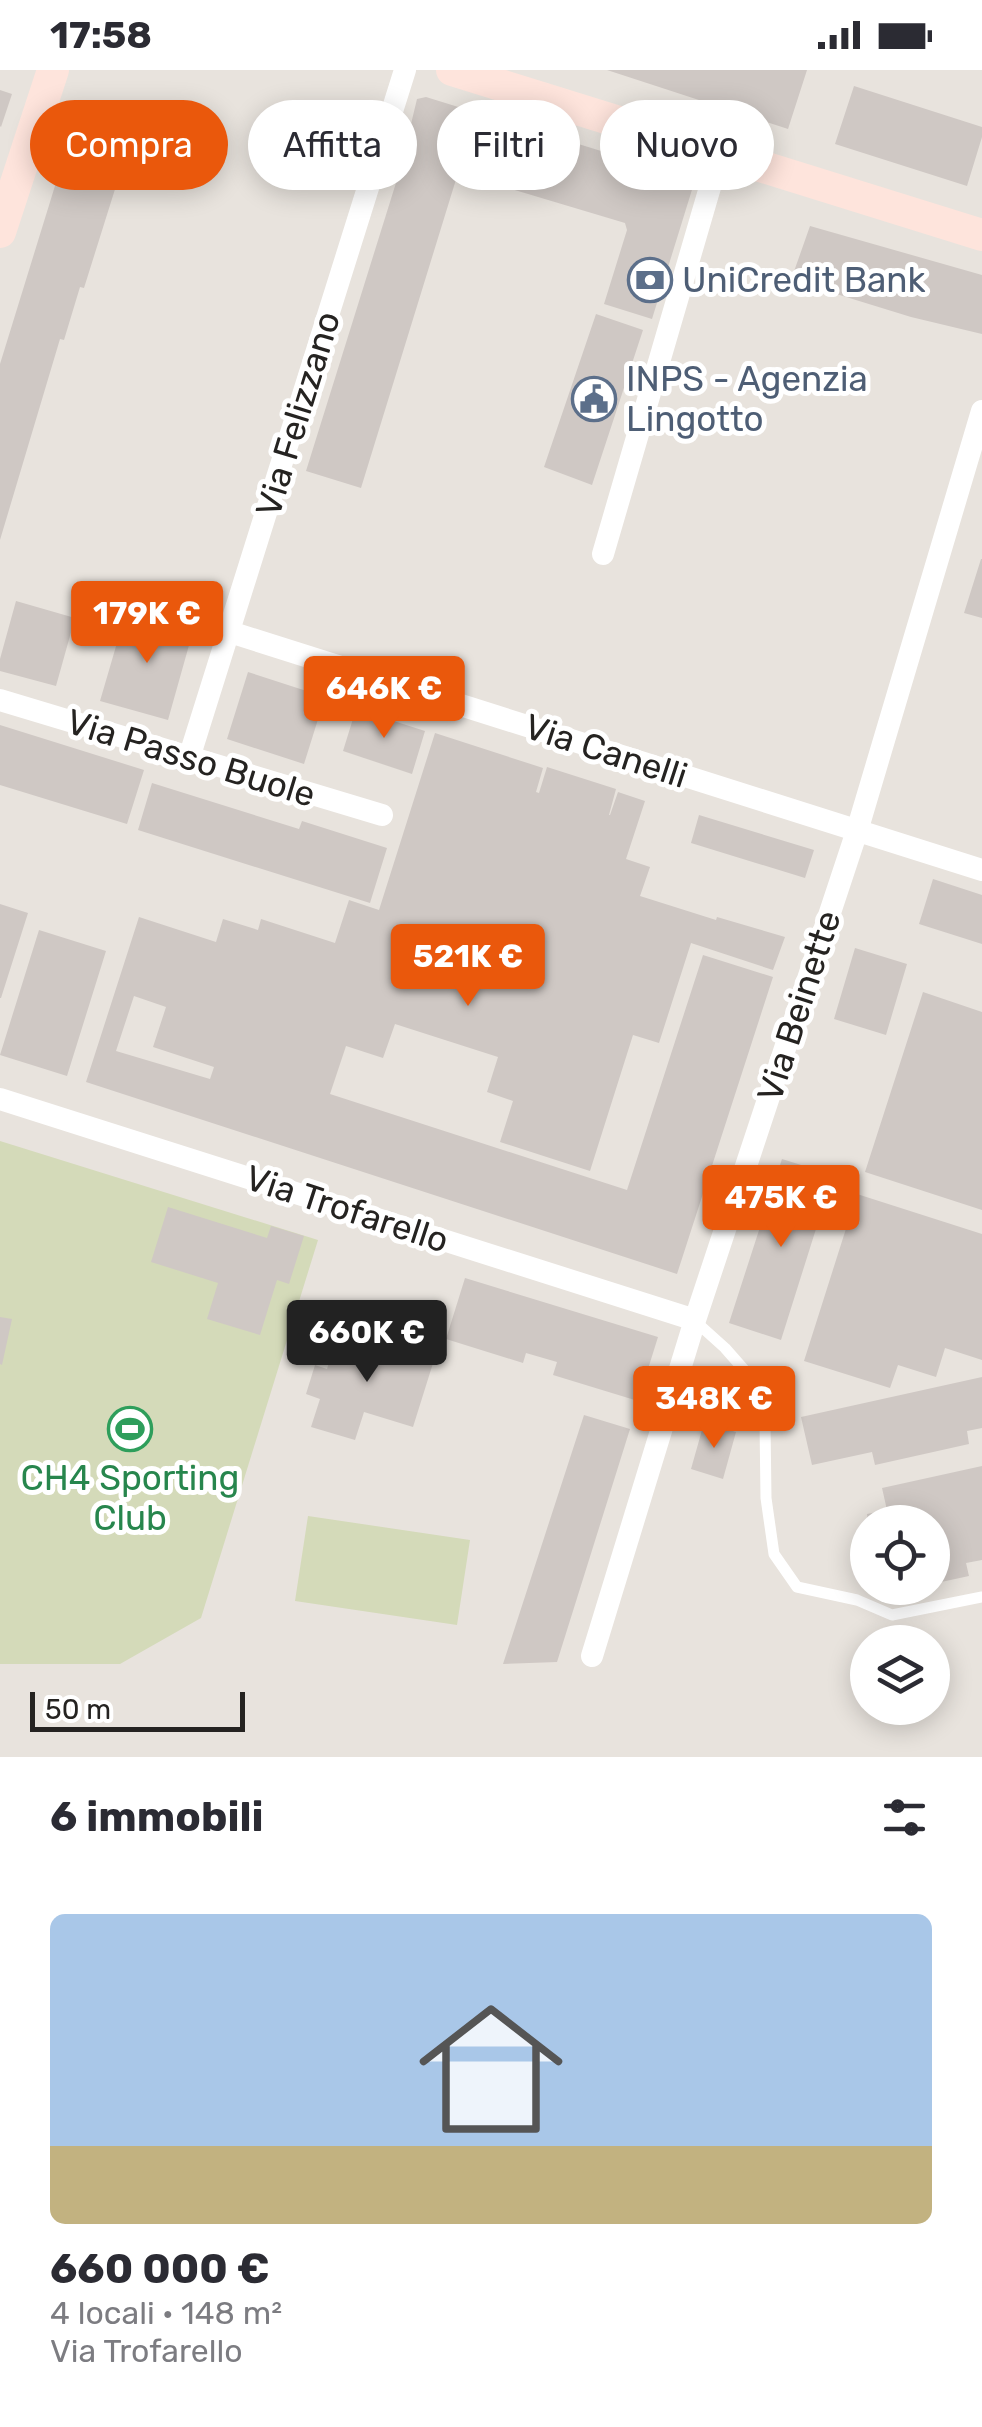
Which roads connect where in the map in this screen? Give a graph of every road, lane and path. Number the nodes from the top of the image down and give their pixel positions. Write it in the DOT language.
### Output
graph roads {
  1 [pos="53,70"];
  2 [pos="405,70"];
  3 [pos="452,70"];
  4 [pos="600,116"];
  5 [pos="774,171"];
  6 [pos="709,190"];
  7 [pos="0,232"];
  8 [pos="982,235"];
  9 [pos="982,411"];
  10 [pos="603,554"];
  11 [pos="230,632"];
  12 [pos="0,700"];
  13 [pos="190,758"];
  14 [pos="382,815"];
  15 [pos="857,831"];
  16 [pos="982,870"];
  17 [pos="0,1099"];
  18 [pos="695,1320"];
  19 [pos="982,1597"];
  20 [pos="592,1656"];
  1 -- 7 [label="street"];
  2 -- 11 [label="street, Via Felizzano"];
  3 -- 4 [label="street"];
  5 -- 8 [label="street"];
  6 -- 10 [label="street"];
  9 -- 15 [label="street, Via Beinette"];
  11 -- 13 [label="street, Via Felizzano"];
  11 -- 15 [label="street, Via Canelli"];
  12 -- 13 [label="street, Via Passo Buole"];
  13 -- 14 [label="street, Via Passo Buole"];
  15 -- 16 [label="street, Via Canelli"];
  15 -- 18 [label="street, Via Beinette"];
  17 -- 18 [label="street, Via Trofarello"];
  18 -- 19 [label="lane"];
  18 -- 20 [label="street, Via Beinette"];
}
